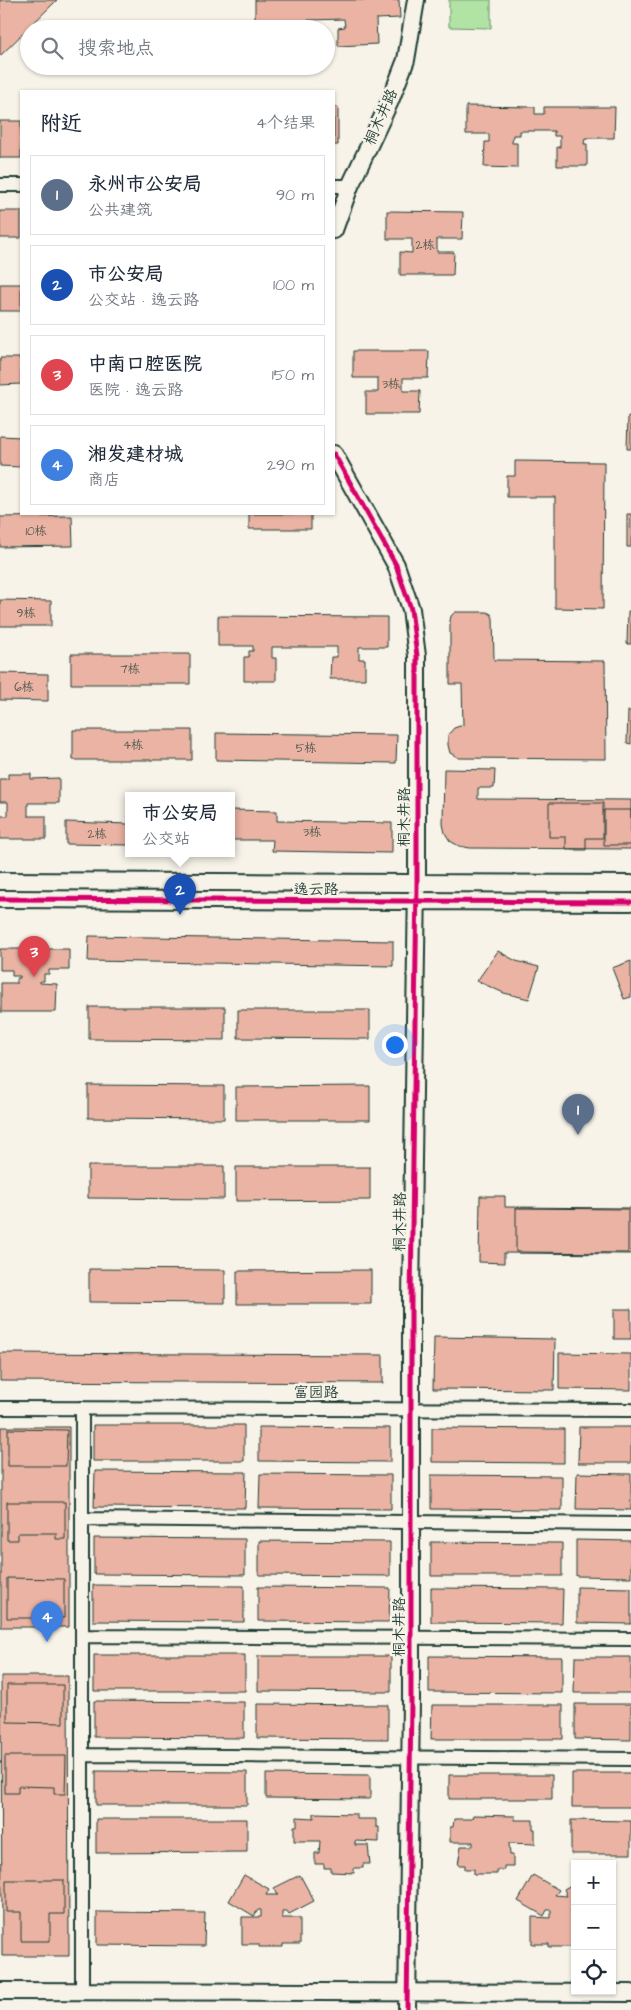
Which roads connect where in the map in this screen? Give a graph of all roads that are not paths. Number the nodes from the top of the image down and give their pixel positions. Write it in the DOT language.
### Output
graph roads {
  1 [pos="416,0"];
  2 [pos="20,185"];
  3 [pos="0,186"];
  4 [pos="342,186"];
  5 [pos="335,224"];
  6 [pos="335,456"];
  7 [pos="0,881"];
  8 [pos="417,883"];
  9 [pos="631,884"];
  10 [pos="0,899"];
  11 [pos="416,902"];
  12 [pos="631,902"];
  13 [pos="0,1408"];
  14 [pos="82,1408"];
  15 [pos="411,1409"];
  16 [pos="631,1410"];
  17 [pos="82,1519"];
  18 [pos="411,1522"];
  19 [pos="631,1524"];
  20 [pos="82,1636"];
  21 [pos="411,1638"];
  22 [pos="631,1639"];
  23 [pos="82,1755"];
  24 [pos="410,1757"];
  25 [pos="631,1759"];
  26 [pos="0,1990"];
  27 [pos="82,1991"];
  28 [pos="407,1992"];
  29 [pos="631,1993"];
  30 [pos="407,2010"];
  1 -- 4 [label="street, 桐木井路"];
  2 -- 3 [label="street"];
  4 -- 5 [label="street, 桐木井路"];
  6 -- 8 [label="street, 桐木井路"];
  7 -- 8 [label="street, 逸云路"];
  8 -- 9 [label="street, 逸云路"];
  8 -- 11 [label="street, 桐木井路"];
  10 -- 11 [label="street, 逸云路"];
  11 -- 12 [label="street, 逸云路"];
  11 -- 15 [label="street, 桐木井路"];
  13 -- 14 [label="street, 富园路"];
  14 -- 15 [label="street, 富园路"];
  14 -- 17 [label="street"];
  15 -- 16 [label="street, 富园路"];
  15 -- 18 [label="street, 桐木井路"];
  17 -- 18 [label="street"];
  17 -- 20 [label="street"];
  18 -- 19 [label="street"];
  18 -- 21 [label="street, 桐木井路"];
  20 -- 21 [label="street"];
  20 -- 23 [label="street"];
  21 -- 22 [label="street"];
  21 -- 24 [label="street, 桐木井路"];
  23 -- 24 [label="street"];
  23 -- 27 [label="street"];
  24 -- 25 [label="street"];
  24 -- 28 [label="street, 桐木井路"];
  26 -- 27 [label="street"];
  27 -- 28 [label="street"];
  28 -- 29 [label="street"];
  28 -- 30 [label="street, 桐木井路"];
}
